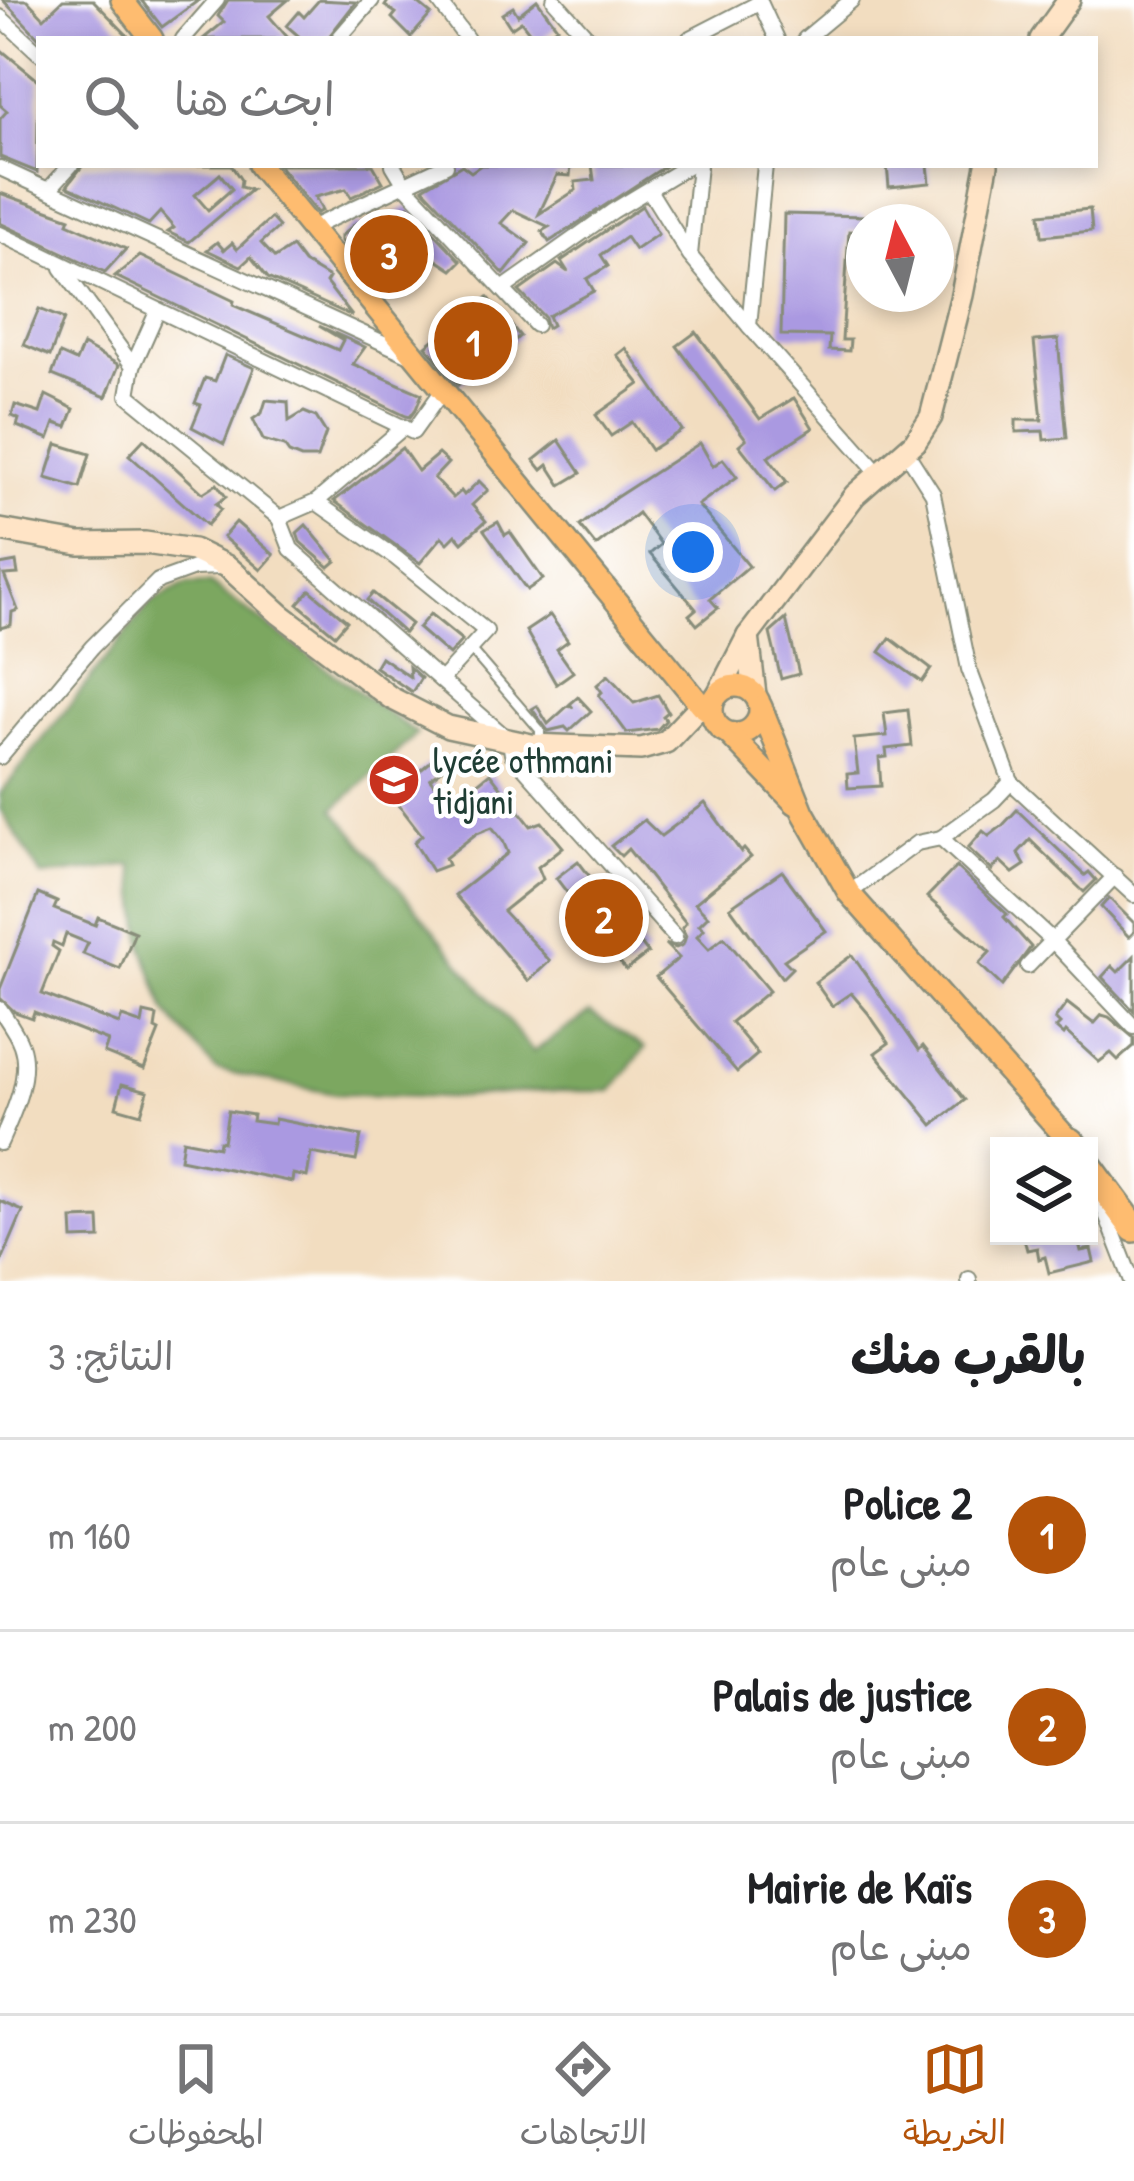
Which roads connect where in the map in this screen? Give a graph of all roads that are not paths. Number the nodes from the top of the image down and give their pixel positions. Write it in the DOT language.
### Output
graph roads {
  1 [pos="122,0"];
  2 [pos="217,0"];
  3 [pos="372,0"];
  4 [pos="438,0"];
  5 [pos="554,0"];
  6 [pos="852,0"];
  7 [pos="1070,0"];
  8 [pos="759,1"];
  9 [pos="0,17"];
  10 [pos="150,36"];
  11 [pos="186,36"];
  12 [pos="341,36"];
  13 [pos="465,36"];
  14 [pos="586,36"];
  15 [pos="695,36"];
  16 [pos="776,36"];
  17 [pos="809,36"];
  18 [pos="1043,36"];
  19 [pos="36,50"];
  20 [pos="0,168"];
  21 [pos="68,168"];
  22 [pos="261,168"];
  23 [pos="395,168"];
  24 [pos="440,168"];
  25 [pos="684,168"];
  26 [pos="699,168"];
  27 [pos="765,168"];
  28 [pos="986,168"];
  29 [pos="406,185"];
  30 [pos="50,188"];
  31 [pos="649,190"];
  32 [pos="311,228"];
  33 [pos="0,234"];
  34 [pos="690,256"];
  35 [pos="59,264"];
  36 [pos="504,288"];
  37 [pos="158,312"];
  38 [pos="536,325"];
  39 [pos="748,326"];
  40 [pos="415,357"];
  41 [pos="133,366"];
  42 [pos="443,390"];
  43 [pos="404,427"];
  44 [pos="905,450"];
  45 [pos="878,472"];
  46 [pos="316,502"];
  47 [pos="279,518"];
  48 [pos="0,530"];
  49 [pos="228,567"];
  50 [pos="748,636"];
  51 [pos="470,649"];
  52 [pos="441,680"];
  53 [pos="758,701"];
  54 [pos="710,704"];
  55 [pos="729,734"];
  56 [pos="510,741"];
  57 [pos="541,746"];
  58 [pos="0,758"];
  59 [pos="1011,782"];
  60 [pos="803,812"];
  61 [pos="941,838"];
  62 [pos="1114,876"];
  63 [pos="849,893"];
  64 [pos="1134,895"];
  65 [pos="675,937"];
  66 [pos="1052,940"];
  67 [pos="1028,966"];
  68 [pos="0,1010"];
  69 [pos="1134,1027"];
  70 [pos="1065,1137"];
  71 [pos="0,1143"];
  72 [pos="1098,1172"];
  73 [pos="1098,1179"];
  74 [pos="1098,1197"];
  75 [pos="1134,1209"];
  76 [pos="1134,1228"];
  77 [pos="1132,1281"];
  1 -- 10 [label="main road"];
  2 -- 11 [label="street"];
  3 -- 12 [label="street"];
  4 -- 13 [label="street"];
  5 -- 14 [label="street"];
  6 -- 17 [label="street"];
  7 -- 18 [label="street"];
  8 -- 15 [label="street"];
  8 -- 16 [label="street"];
  9 -- 19 [label="street"];
  20 -- 30 [label="street"];
  21 -- 30 [label="street"];
  22 -- 32 [label="main road"];
  23 -- 29 [label="street"];
  24 -- 29 [label="street"];
  25 -- 31 [label="street"];
  26 -- 34 [label="street"];
  27 -- 39 [label="street"];
  28 -- 44 [label="street"];
  29 -- 32 [label="street"];
  29 -- 36 [label="street"];
  30 -- 40 [label="street"];
  31 -- 34 [label="street"];
  31 -- 36 [label="street"];
  32 -- 40 [label="main road"];
  33 -- 35 [label="street"];
  34 -- 39 [label="street"];
  35 -- 37 [label="street"];
  35 -- 41 [label="street"];
  36 -- 38 [label="street"];
  37 -- 41 [label="street"];
  37 -- 43 [label="street"];
  39 -- 45 [label="street"];
  40 -- 42 [label="main road"];
  41 -- 47 [label="street"];
  42 -- 43 [label="street"];
  42 -- 54 [label="main road"];
  43 -- 46 [label="street"];
  44 -- 45 [label="street"];
  44 -- 59 [label="street"];
  45 -- 50 [label="street"];
  46 -- 47 [label="street"];
  46 -- 51 [label="street"];
  47 -- 52 [label="street"];
  48 -- 49 [label="street"];
  49 -- 56 [label="street"];
  49 -- 58 [label="street"];
  50 -- 53 [label="street"];
  50 -- 54 [label="street"];
  51 -- 52 [label="street"];
  51 -- 57 [label="lane"];
  52 -- 56 [label="street"];
  53 -- 54 [label="main road"];
  53 -- 55 [label="main road"];
  53 -- 60 [label="main road"];
  54 -- 55 [label="main road"];
  54 -- 57 [label="street"];
  55 -- 60 [label="main road"];
  56 -- 57 [label="street"];
  56 -- 65 [label="street"];
  59 -- 61 [label="street"];
  59 -- 62 [label="street"];
  60 -- 63 [label="main road"];
  61 -- 63 [label="street"];
  61 -- 66 [label="street"];
  62 -- 64 [label="street"];
  62 -- 66 [label="street"];
  63 -- 70 [label="main road"];
  66 -- 67 [label="street"];
  66 -- 69 [label="street"];
  68 -- 71 [label="street"];
  72 -- 75 [label="highway"];
  73 -- 76 [label="highway"];
  74 -- 77 [label="street"];
}
